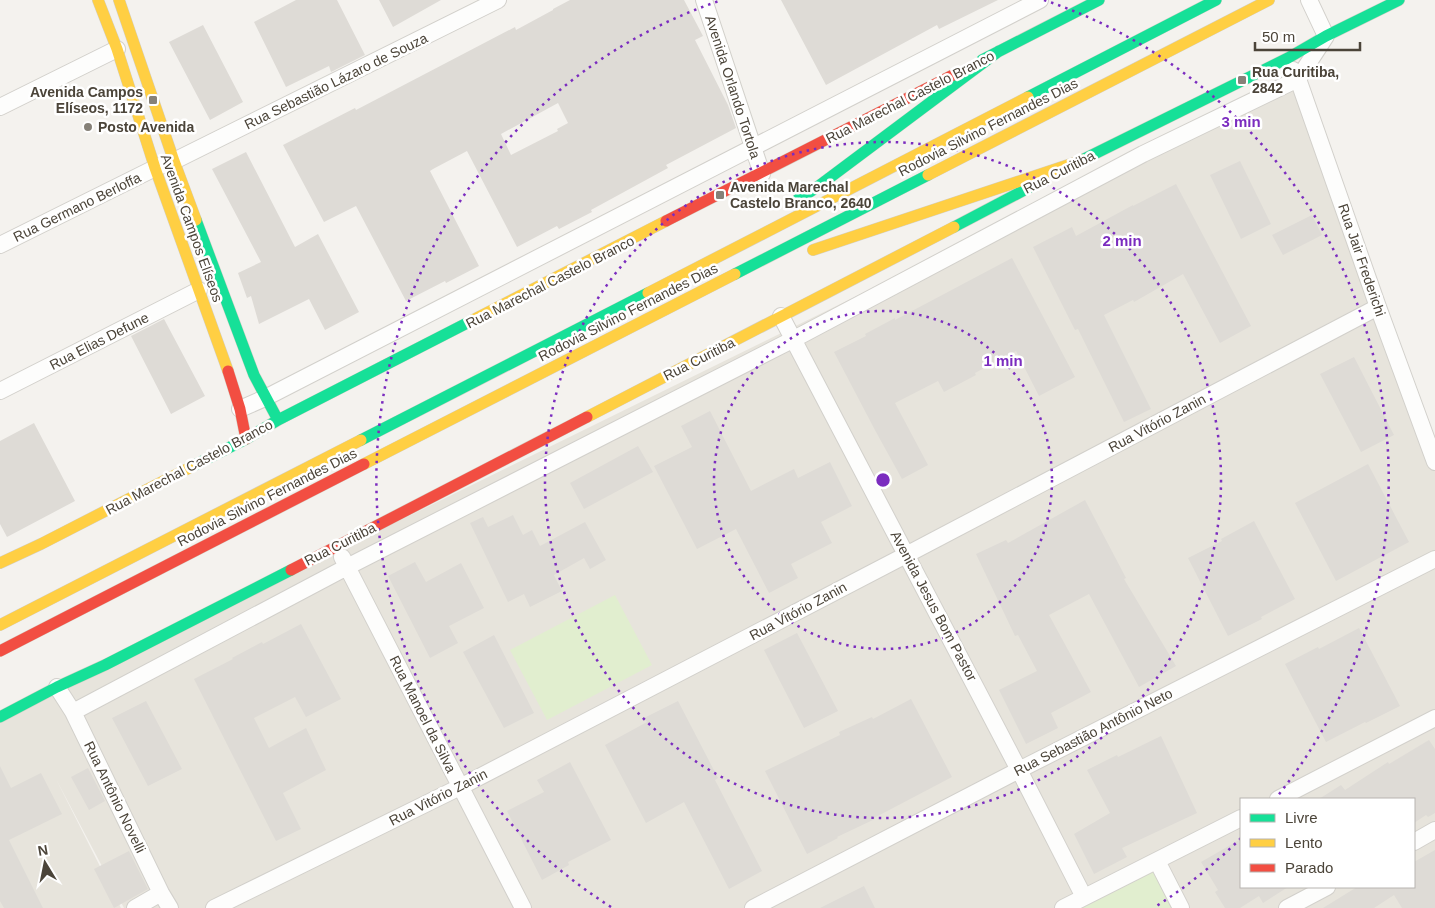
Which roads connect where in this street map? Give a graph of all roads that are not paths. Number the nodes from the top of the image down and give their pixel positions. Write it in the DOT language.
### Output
graph roads {
  1 [pos="98,0"];
  2 [pos="119,0"];
  3 [pos="498,0"];
  4 [pos="704,0"];
  5 [pos="1040,0"];
  6 [pos="1099,0"];
  7 [pos="1216,0"];
  8 [pos="1269,0"];
  9 [pos="1309,0"];
  10 [pos="1399,0"];
  11 [pos="1326,36"];
  12 [pos="117,49"];
  13 [pos="999,51"];
  14 [pos="1288,58"];
  15 [pos="1298,79"];
  16 [pos="0,107"];
  17 [pos="1132,135"];
  18 [pos="753,148"];
  19 [pos="1143,154"];
  20 [pos="1083,160"];
  21 [pos="174,162"];
  22 [pos="154,168"];
  23 [pos="762,174"];
  24 [pos="791,204"];
  25 [pos="767,219"];
  26 [pos="0,245"];
  27 [pos="803,254"];
  28 [pos="776,265"];
  29 [pos="199,290"];
  30 [pos="652,292"];
  31 [pos="1378,307"];
  32 [pos="661,312"];
  33 [pos="781,316"];
  34 [pos="794,339"];
  35 [pos="0,391"];
  36 [pos="265,398"];
  37 [pos="240,409"];
  38 [pos="278,420"];
  39 [pos="246,438"];
  40 [pos="1435,462"];
  41 [pos="336,546"];
  42 [pos="906,555"];
  43 [pos="1435,559"];
  44 [pos="1,562"];
  45 [pos="347,567"];
  46 [pos="0,625"];
  47 [pos="0,651"];
  48 [pos="58,687"];
  49 [pos="73,712"];
  50 [pos="0,717"];
  51 [pos="1435,718"];
  52 [pos="1019,770"];
  53 [pos="460,787"];
  54 [pos="1280,798"];
  55 [pos="1240,819"];
  56 [pos="1435,830"];
  57 [pos="1415,841"];
  58 [pos="1158,861"];
  59 [pos="1325,888"];
  60 [pos="161,893"];
  61 [pos="1084,897"];
  62 [pos="135,908"];
  63 [pos="170,908"];
  64 [pos="214,908"];
  65 [pos="523,908"];
  66 [pos="752,908"];
  67 [pos="1063,908"];
  68 [pos="1181,908"];
  69 [pos="1287,908"];
  1 -- 12 [label="main road, Avenida Campos Elíseos"];
  2 -- 21 [label="main road, Avenida Campos Elíseos"];
  3 -- 21 [label="street, Rua Sebastião Lázaro de Souza"];
  4 -- 18 [label="street, Avenida Orlando Tortola"];
  5 -- 18 [label="street, Rua Marechal Castelo Branco"];
  6 -- 13 [label="main road, Rua Marechal Castelo Branco"];
  7 -- 30 [label="main road, Rodovia Silvino Fernandes Dias"];
  8 -- 32 [label="main road, Rodovia Silvino Fernandes Dias"];
  9 -- 11 [label="street"];
  10 -- 11 [label="main road, Rua Curitiba"];
  11 -- 14 [label="main road, Rua Curitiba"];
  11 -- 15 [label="street"];
  12 -- 16 [label="street"];
  12 -- 22 [label="main road, Avenida Campos Elíseos"];
  13 -- 23 [label="main road, Rua Marechal Castelo Branco"];
  13 -- 24 [label="main road"];
  14 -- 15 [label="street, Rua Jair Frederichi"];
  14 -- 17 [label="main road, Rua Curitiba"];
  15 -- 19 [label="street, Rua Curitiba"];
  15 -- 31 [label="street, Rua Jair Frederichi"];
  17 -- 19 [label="street"];
  17 -- 20 [label="main road, Rua Curitiba"];
  18 -- 23 [label="street, Avenida Orlando Tortola"];
  18 -- 36 [label="street, Rua Marechal Castelo Branco"];
  19 -- 34 [label="street, Rua Curitiba"];
  20 -- 27 [label="main road"];
  20 -- 33 [label="main road, Rua Curitiba"];
  21 -- 22 [label="street, Rua Sebastião Lázaro de Souza"];
  21 -- 36 [label="main road, Avenida Campos Elíseos"];
  22 -- 26 [label="street, Rua Germano Berloffa"];
  22 -- 29 [label="main road, Avenida Campos Elíseos"];
  23 -- 38 [label="main road, Rua Marechal Castelo Branco"];
  25 -- 30 [label="main road"];
  28 -- 32 [label="main road"];
  29 -- 35 [label="street, Rua Elias Defune"];
  29 -- 37 [label="main road, Avenida Campos Elíseos"];
  30 -- 46 [label="main road, Rodovia Silvino Fernandes Dias"];
  31 -- 40 [label="street, Rua Jair Frederichi"];
  31 -- 42 [label="street, Rua Vitório Zanin"];
  32 -- 47 [label="main road, Rodovia Silvino Fernandes Dias"];
  33 -- 34 [label="street, Avenida Jesus Bom Pastor"];
  33 -- 41 [label="main road, Rua Curitiba"];
  34 -- 42 [label="street, Avenida Jesus Bom Pastor"];
  34 -- 45 [label="street, Rua Curitiba"];
  36 -- 37 [label="street, Rua Marechal Castelo Branco"];
  36 -- 38 [label="main road, Avenida Campos Elíseos"];
  37 -- 39 [label="main road, Avenida Campos Elíseos"];
  38 -- 39 [label="main road, Rua Marechal Castelo Branco"];
  39 -- 44 [label="main road, Rua Marechal Castelo Branco"];
  41 -- 45 [label="street, Rua Manoel da Silva"];
  41 -- 48 [label="main road, Rua Curitiba"];
  42 -- 52 [label="street, Avenida Jesus Bom Pastor"];
  42 -- 53 [label="street, Rua Vitório Zanin"];
  43 -- 52 [label="street, Rua Sebastião Antônio Neto"];
  45 -- 49 [label="street, Rua Curitiba"];
  45 -- 53 [label="street, Rua Manoel da Silva"];
  48 -- 49 [label="street, Rua Antônio Novelli"];
  48 -- 50 [label="main road, Rua Curitiba"];
  49 -- 60 [label="street, Rua Antônio Novelli"];
  51 -- 54 [label="street"];
  52 -- 61 [label="street, Avenida Jesus Bom Pastor"];
  52 -- 66 [label="street, Rua Sebastião Antônio Neto"];
  53 -- 64 [label="street, Rua Vitório Zanin"];
  53 -- 65 [label="street, Rua Manoel da Silva"];
  55 -- 58 [label="street"];
  56 -- 57 [label="street"];
  58 -- 61 [label="street"];
  58 -- 68 [label="street"];
  59 -- 69 [label="street"];
  60 -- 62 [label="street"];
  60 -- 63 [label="street, Rua Antônio Novelli"];
  61 -- 67 [label="street"];
}
